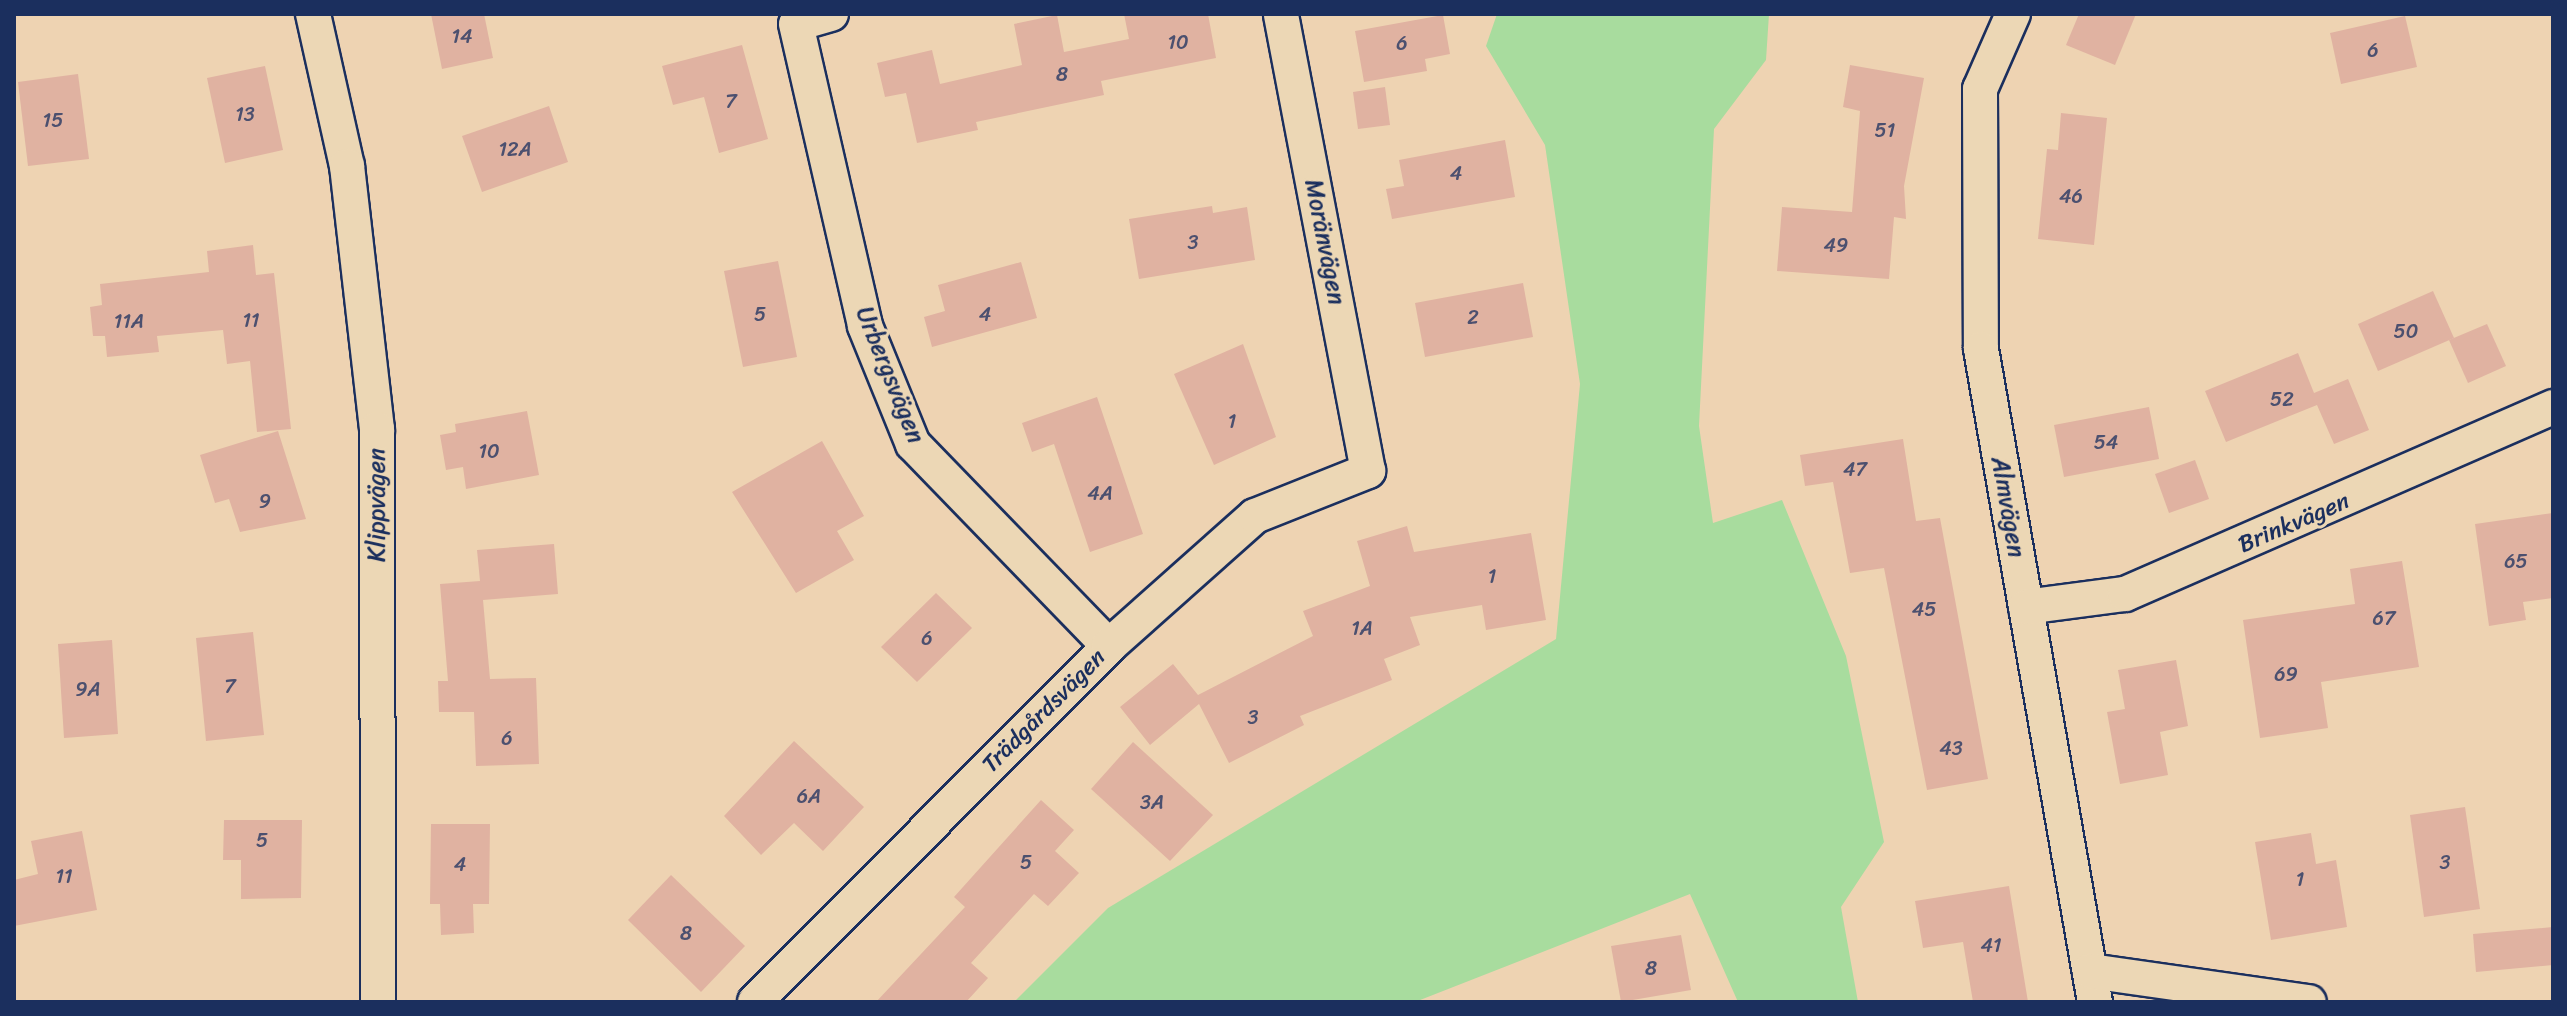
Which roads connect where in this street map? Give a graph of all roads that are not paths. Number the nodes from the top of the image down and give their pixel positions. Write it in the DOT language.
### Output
graph roads {
  1 [pos="313,14"];
  2 [pos="831,14"];
  3 [pos="1281,14"];
  4 [pos="2013,14"];
  5 [pos="2553,407"];
  6 [pos="1368,471"];
  7 [pos="2026,607"];
  8 [pos="1109,646"];
  9 [pos="2093,986"];
  10 [pos="378,1002"];
  11 [pos="755,1002"];
  12 [pos="2309,1002"];
  1 -- 10 [label="street, Klippvägen"];
  2 -- 8 [label="street, Urbergsvägen"];
  3 -- 6 [label="street, Moränvägen"];
  4 -- 7 [label="street, Almvägen"];
  5 -- 7 [label="street, Brinkvägen"];
  6 -- 8 [label="street, Trädgårdsvägen"];
  7 -- 9 [label="street, Almvägen"];
  8 -- 11 [label="street, Trädgårdsvägen"];
  9 -- 12 [label="street"];
}
